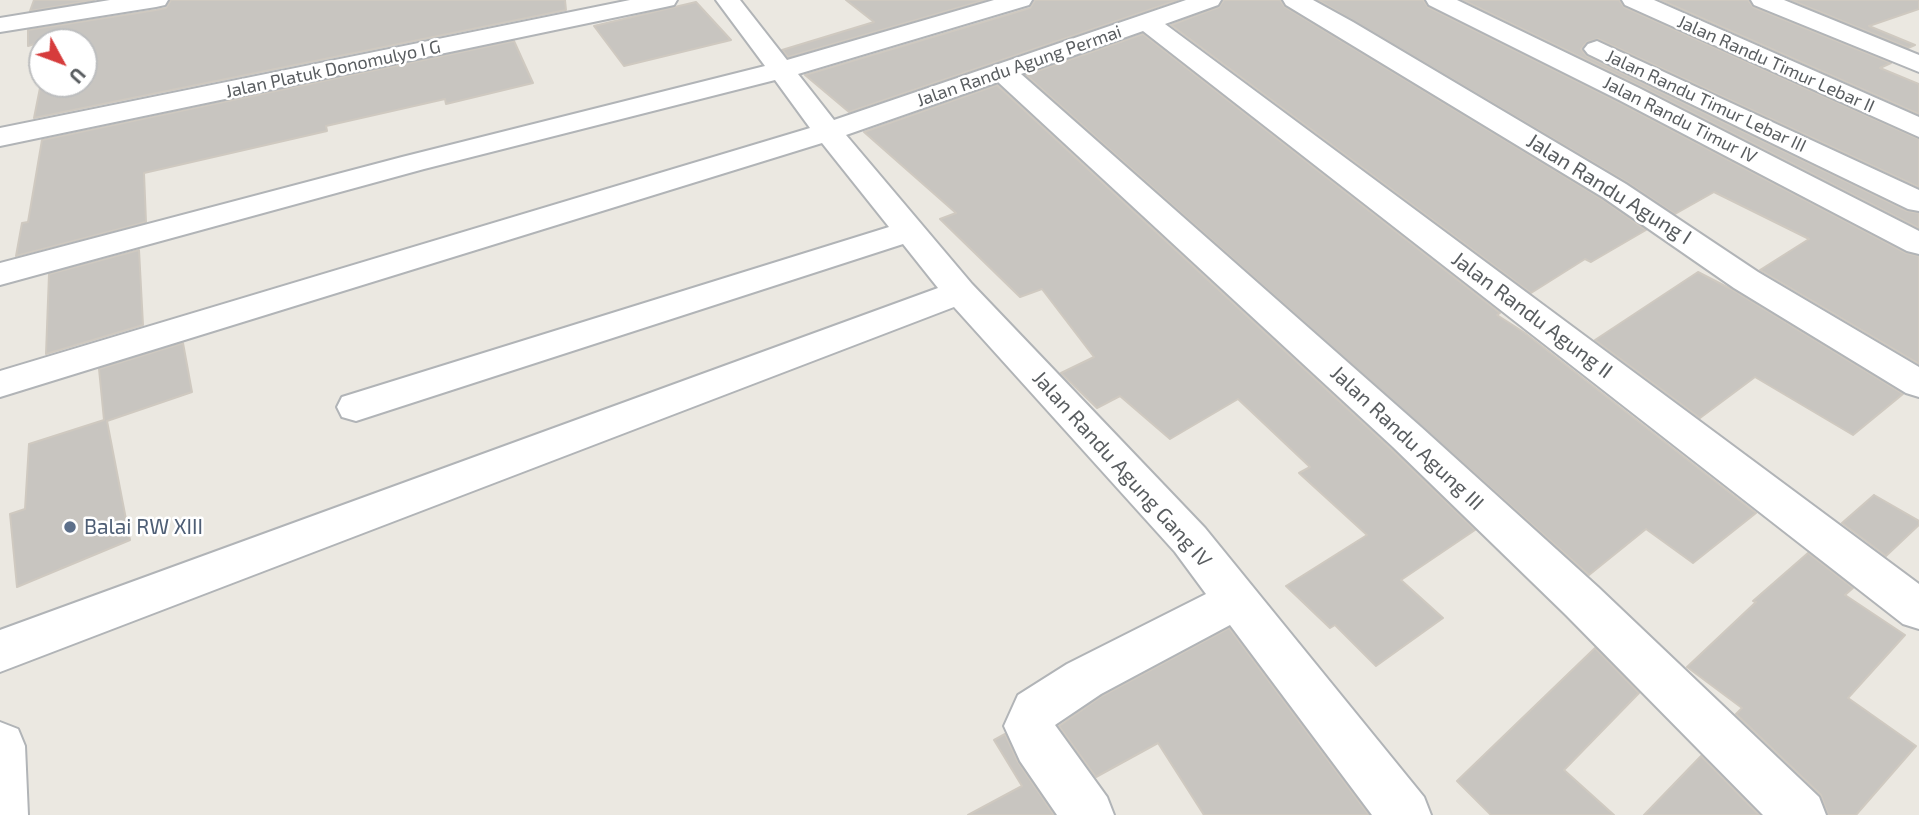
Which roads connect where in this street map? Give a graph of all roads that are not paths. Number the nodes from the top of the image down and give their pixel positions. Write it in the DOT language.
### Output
graph roads {
  1 [pos="156,0"];
  2 [pos="665,0"];
  3 [pos="728,0"];
  4 [pos="1020,0"];
  5 [pos="1209,0"];
  6 [pos="1295,0"];
  7 [pos="1438,0"];
  8 [pos="1494,0"];
  9 [pos="1634,0"];
  10 [pos="1763,0"];
  11 [pos="1815,0"];
  12 [pos="1145,21"];
  13 [pos="0,25"];
  14 [pos="1919,42"];
  15 [pos="1919,64"];
  16 [pos="782,70"];
  17 [pos="1003,72"];
  18 [pos="1919,128"];
  19 [pos="828,132"];
  20 [pos="0,137"];
  21 [pos="1919,202"];
  22 [pos="910,231"];
  23 [pos="1919,244"];
  24 [pos="0,274"];
  25 [pos="960,292"];
  26 [pos="0,384"];
  27 [pos="1919,384"];
  28 [pos="356,407"];
  29 [pos="1238,599"];
  30 [pos="1919,610"];
  31 [pos="0,651"];
  32 [pos="0,746"];
  33 [pos="2,815"];
  34 [pos="1088,815"];
  35 [pos="1405,815"];
  36 [pos="1800,815"];
  1 -- 13 [label="street"];
  2 -- 20 [label="street, Jalan Platuk Donomulyo I G"];
  3 -- 16 [label="street, Jalan Randu Agung Gang IV"];
  4 -- 16 [label="street"];
  5 -- 12 [label="street, Jalan Randu Agung Permai"];
  6 -- 27 [label="street, Jalan Randu Agung I"];
  7 -- 23 [label="street, Jalan Randu Timur IV"];
  8 -- 21 [label="street, Jalan Randu Timur Lebar III"];
  9 -- 18 [label="street, Jalan Randu Timur Lebar II"];
  10 -- 15 [label="street"];
  11 -- 14 [label="street"];
  12 -- 17 [label="street, Jalan Randu Agung Permai"];
  12 -- 30 [label="street, Jalan Randu Agung II"];
  16 -- 19 [label="street, Jalan Randu Agung Gang IV"];
  16 -- 24 [label="street"];
  17 -- 19 [label="street, Jalan Randu Agung Permai"];
  17 -- 36 [label="street, Jalan Randu Agung III"];
  19 -- 22 [label="street, Jalan Randu Agung Gang IV"];
  19 -- 26 [label="street, Jalan Randu Agung Permai"];
  22 -- 25 [label="street, Jalan Randu Agung Gang IV"];
  22 -- 28 [label="street"];
  25 -- 29 [label="street, Jalan Randu Agung Gang IV"];
  25 -- 31 [label="street"];
  29 -- 34 [label="street"];
  29 -- 35 [label="street, Jalan Randu Agung Gang IV"];
  32 -- 33 [label="street"];
}
